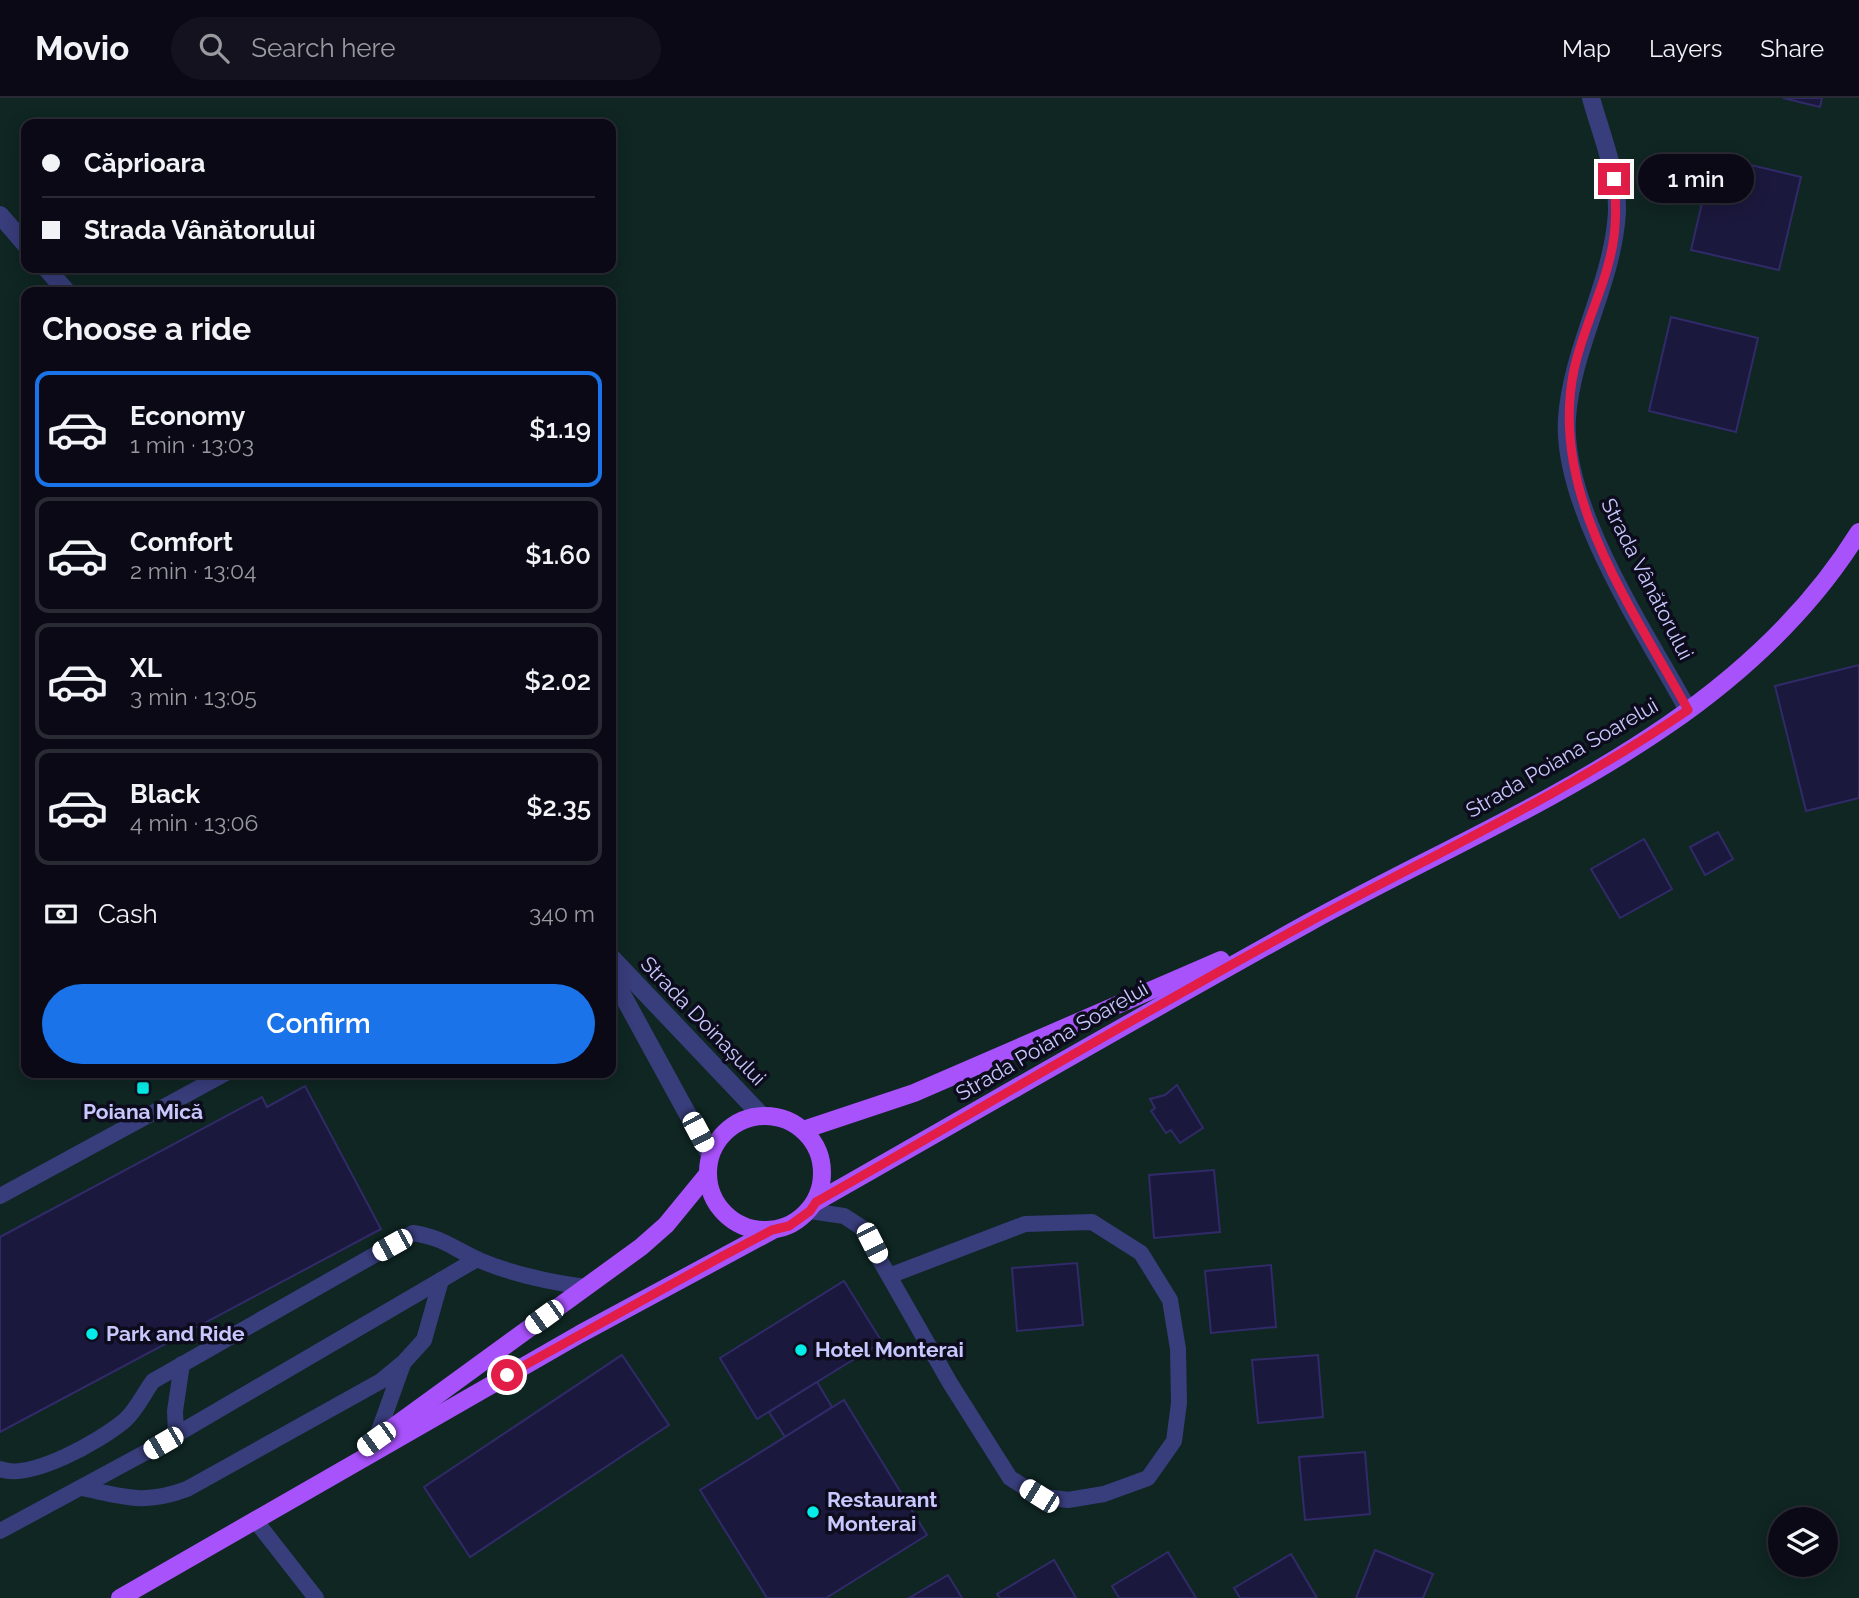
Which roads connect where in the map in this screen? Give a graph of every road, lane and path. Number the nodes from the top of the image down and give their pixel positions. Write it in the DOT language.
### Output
graph roads {
  1 [pos="1591,98"];
  2 [pos="0,215"];
  3 [pos="21,239"];
  4 [pos="50,273"];
  5 [pos="63,287"];
  6 [pos="1859,531"];
  7 [pos="1688,710"];
  8 [pos="1312,921"];
  9 [pos="616,962"];
  10 [pos="616,983"];
  11 [pos="217,1078"];
  12 [pos="762,1116"];
  13 [pos="803,1130"];
  14 [pos="710,1155"];
  15 [pos="707,1175"];
  16 [pos="0,1196"];
  17 [pos="813,1207"];
  18 [pos="772,1230"];
  19 [pos="477,1259"];
  20 [pos="889,1276"];
  21 [pos="441,1280"];
  22 [pos="586,1287"];
  23 [pos="404,1362"];
  24 [pos="182,1364"];
  25 [pos="176,1435"];
  26 [pos="376,1439"];
  27 [pos="0,1469"];
  28 [pos="314,1485"];
  29 [pos="82,1488"];
  30 [pos="255,1520"];
  31 [pos="0,1531"];
  32 [pos="120,1598"];
  33 [pos="316,1598"];
  1 -- 7 [label="street, Strada Vânătorului"];
  2 -- 3 [label="street"];
  4 -- 5 [label="street"];
  6 -- 7 [label="main road, Strada Poiana Soarelui"];
  7 -- 8 [label="main road, Strada Poiana Soarelui"];
  8 -- 13 [label="main road, Strada Poiana Soarelui"];
  8 -- 17 [label="main road, Strada Poiana Soarelui"];
  9 -- 12 [label="street, Strada Doinașului"];
  10 -- 14 [label="street, Strada Doinașului"];
  11 -- 16 [label="lane"];
  12 -- 13 [label="main road"];
  12 -- 14 [label="main road"];
  13 -- 17 [label="main road"];
  14 -- 15 [label="main road"];
  15 -- 18 [label="main road"];
  15 -- 22 [label="main road"];
  17 -- 18 [label="main road"];
  17 -- 20 [label="lane"];
  18 -- 28 [label="main road"];
  19 -- 21 [label="lane"];
  19 -- 22 [label="lane"];
  19 -- 24 [label="lane"];
  20 -- 20 [label="lane"];
  21 -- 23 [label="lane"];
  21 -- 25 [label="lane"];
  22 -- 26 [label="main road"];
  23 -- 26 [label="lane"];
  23 -- 29 [label="lane"];
  24 -- 25 [label="lane"];
  24 -- 27 [label="lane"];
  25 -- 29 [label="lane"];
  26 -- 28 [label="main road"];
  28 -- 30 [label="main road"];
  29 -- 31 [label="lane"];
  30 -- 32 [label="main road"];
  30 -- 33 [label="lane"];
}
